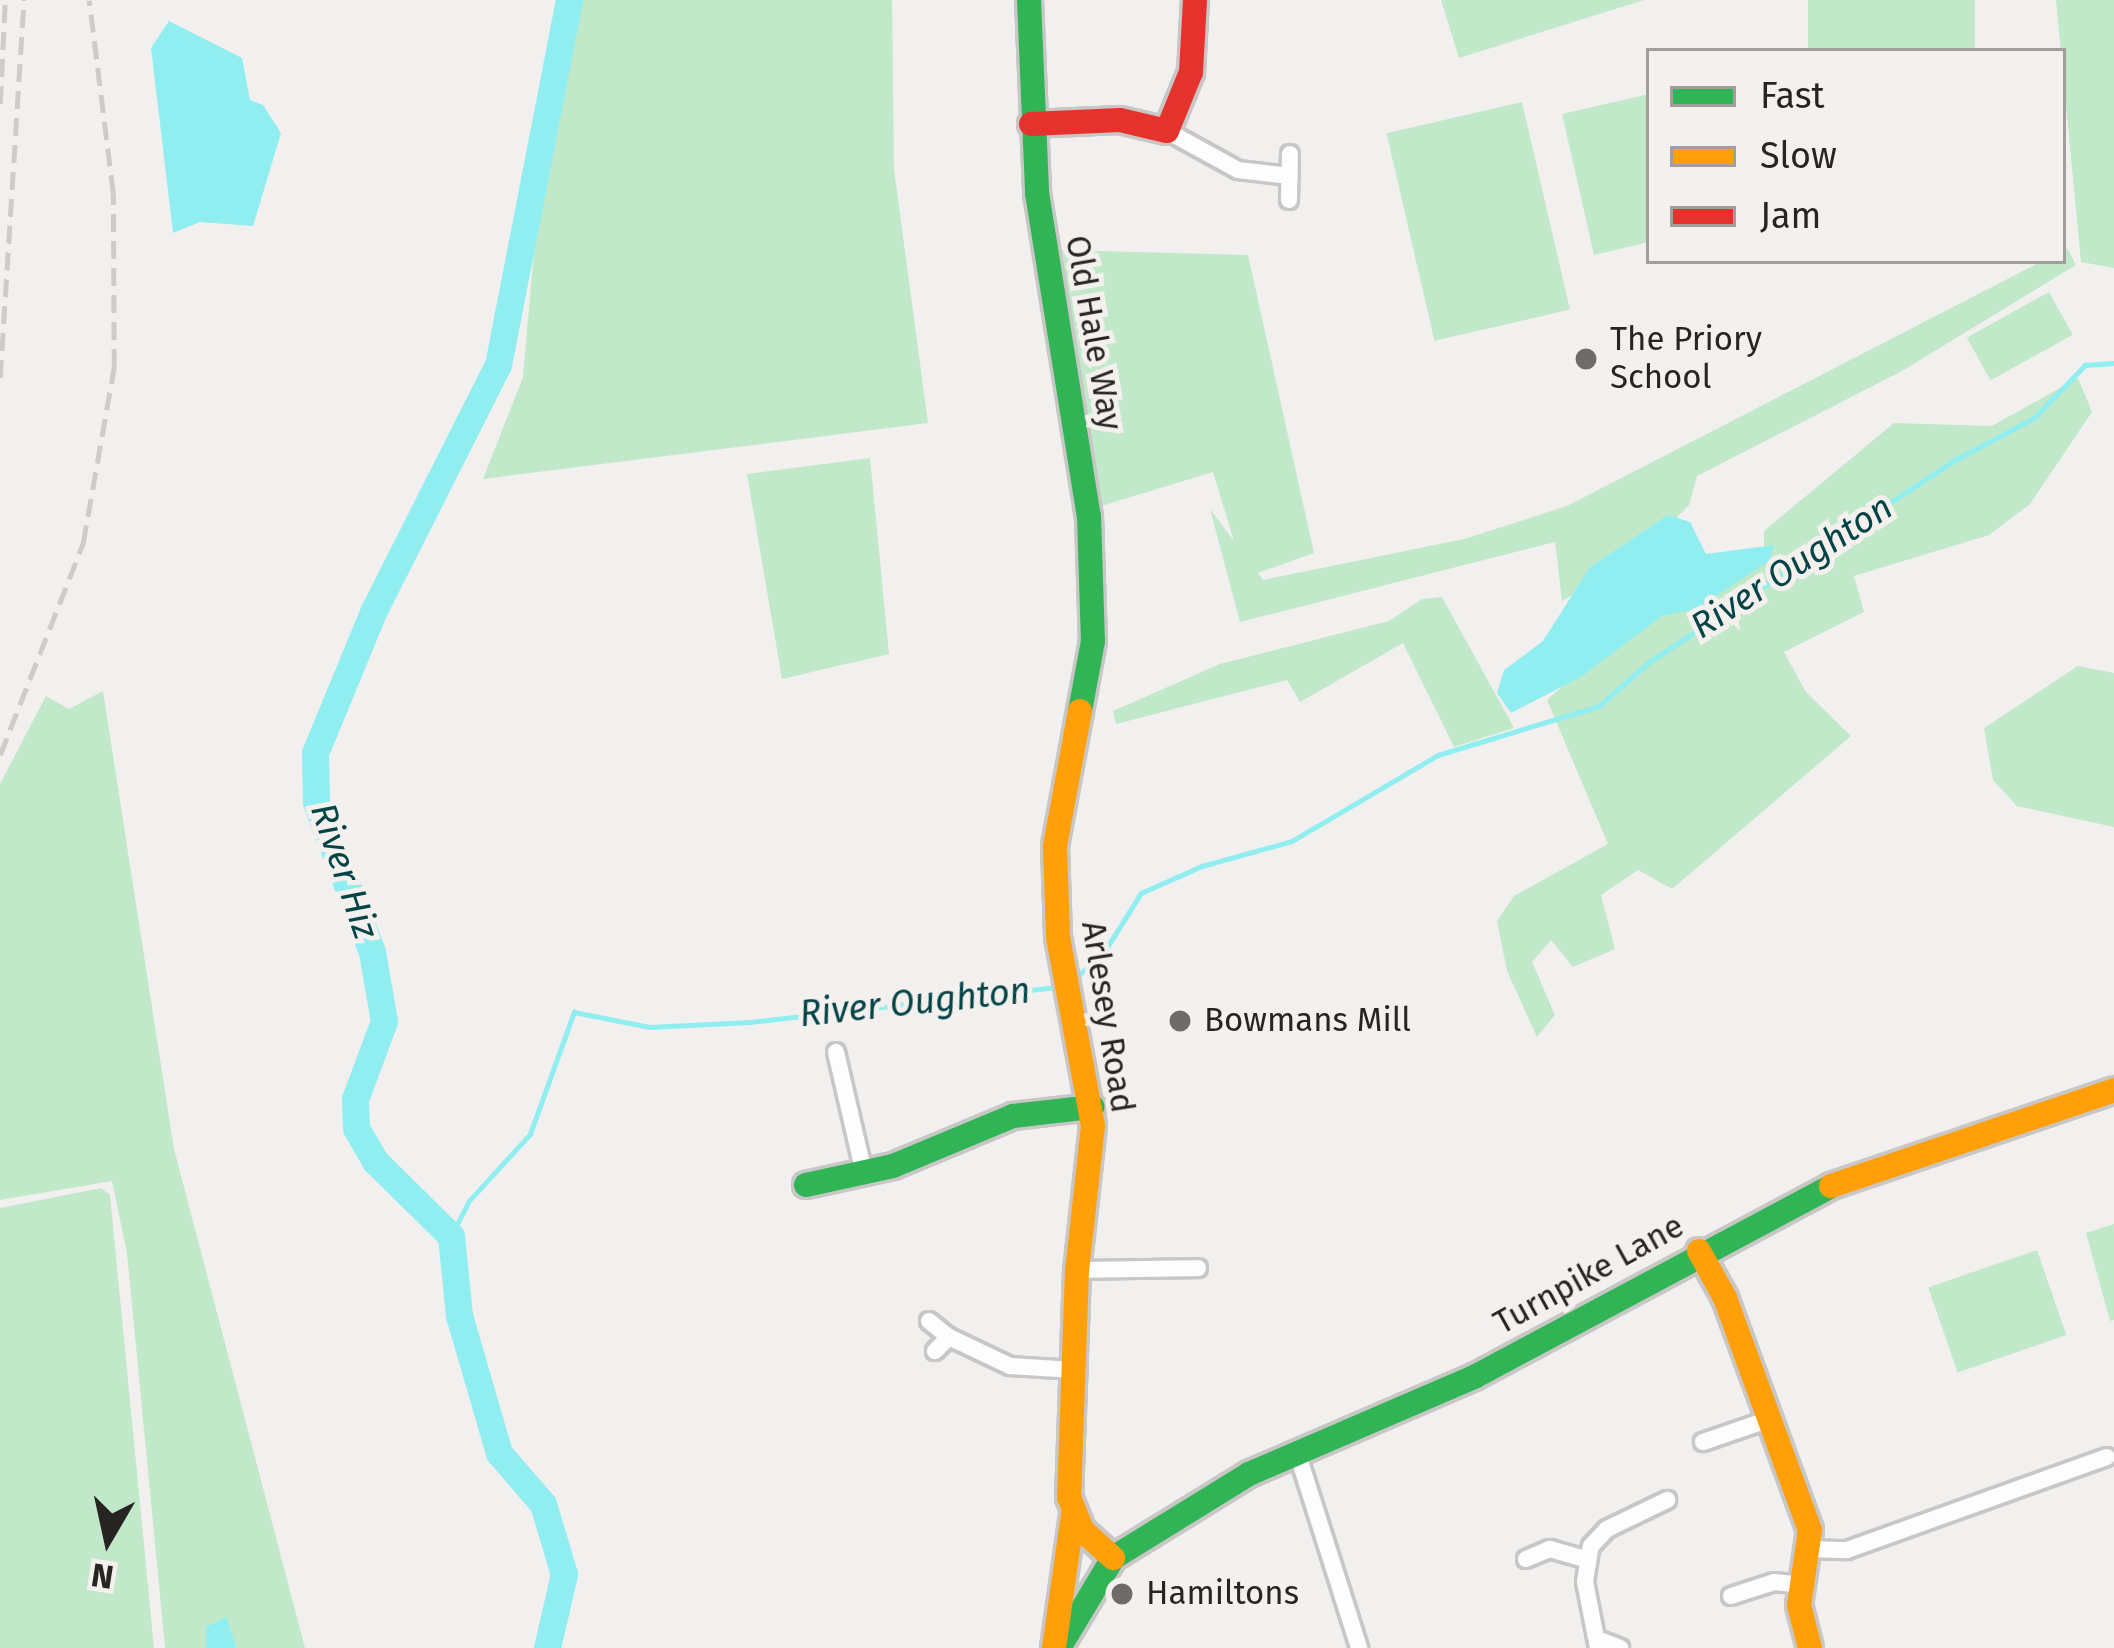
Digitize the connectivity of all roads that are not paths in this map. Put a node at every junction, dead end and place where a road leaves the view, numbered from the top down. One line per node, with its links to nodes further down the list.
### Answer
1 (1029, 0): 3 (street, Old Hale Way)
2 (1195, 0): 4 (street)
3 (1030, 124): 4 (street); 8 (street, Old Hale Way)
4 (1167, 131): 6 (street)
5 (1290, 154): 6 (street)
6 (1289, 176): 7 (street)
7 (1289, 200)
8 (1090, 677): 11 (street, Arlesey Road)
9 (836, 1052): 12 (street)
10 (2114, 1090): 14 (street, Turnpike Lane)
11 (1092, 1107): 12 (street); 16 (street, Arlesey Road)
12 (865, 1173): 13 (street)
13 (806, 1185)
14 (1700, 1251): 21 (street); 23 (street, Turnpike Lane)
15 (1198, 1268): 16 (street)
16 (1076, 1270): 20 (street, Arlesey Road)
17 (929, 1321): 18 (street)
18 (949, 1336): 19 (street); 20 (street)
19 (935, 1351)
20 (1073, 1370): 26 (street, Arlesey Road)
21 (1769, 1419): 22 (street); 27 (street)
22 (1703, 1442)
23 (1297, 1452): 28 (street, Turnpike Lane); 36 (street)
24 (2107, 1456): 27 (street)
25 (1666, 1500): 30 (street)
26 (1073, 1514): 28 (street); 35 (street, Arlesey Road)
27 (1810, 1549): 31 (street)
28 (1113, 1558): 35 (street, Arlesey Road)
29 (1526, 1559): 30 (street)
30 (1586, 1559): 33 (street)
31 (1801, 1585): 32 (street); 34 (street)
32 (1731, 1595)
33 (1597, 1643): 37 (street)
34 (1804, 1646)
35 (1056, 1648)
36 (1359, 1648)
37 (1620, 1648)

